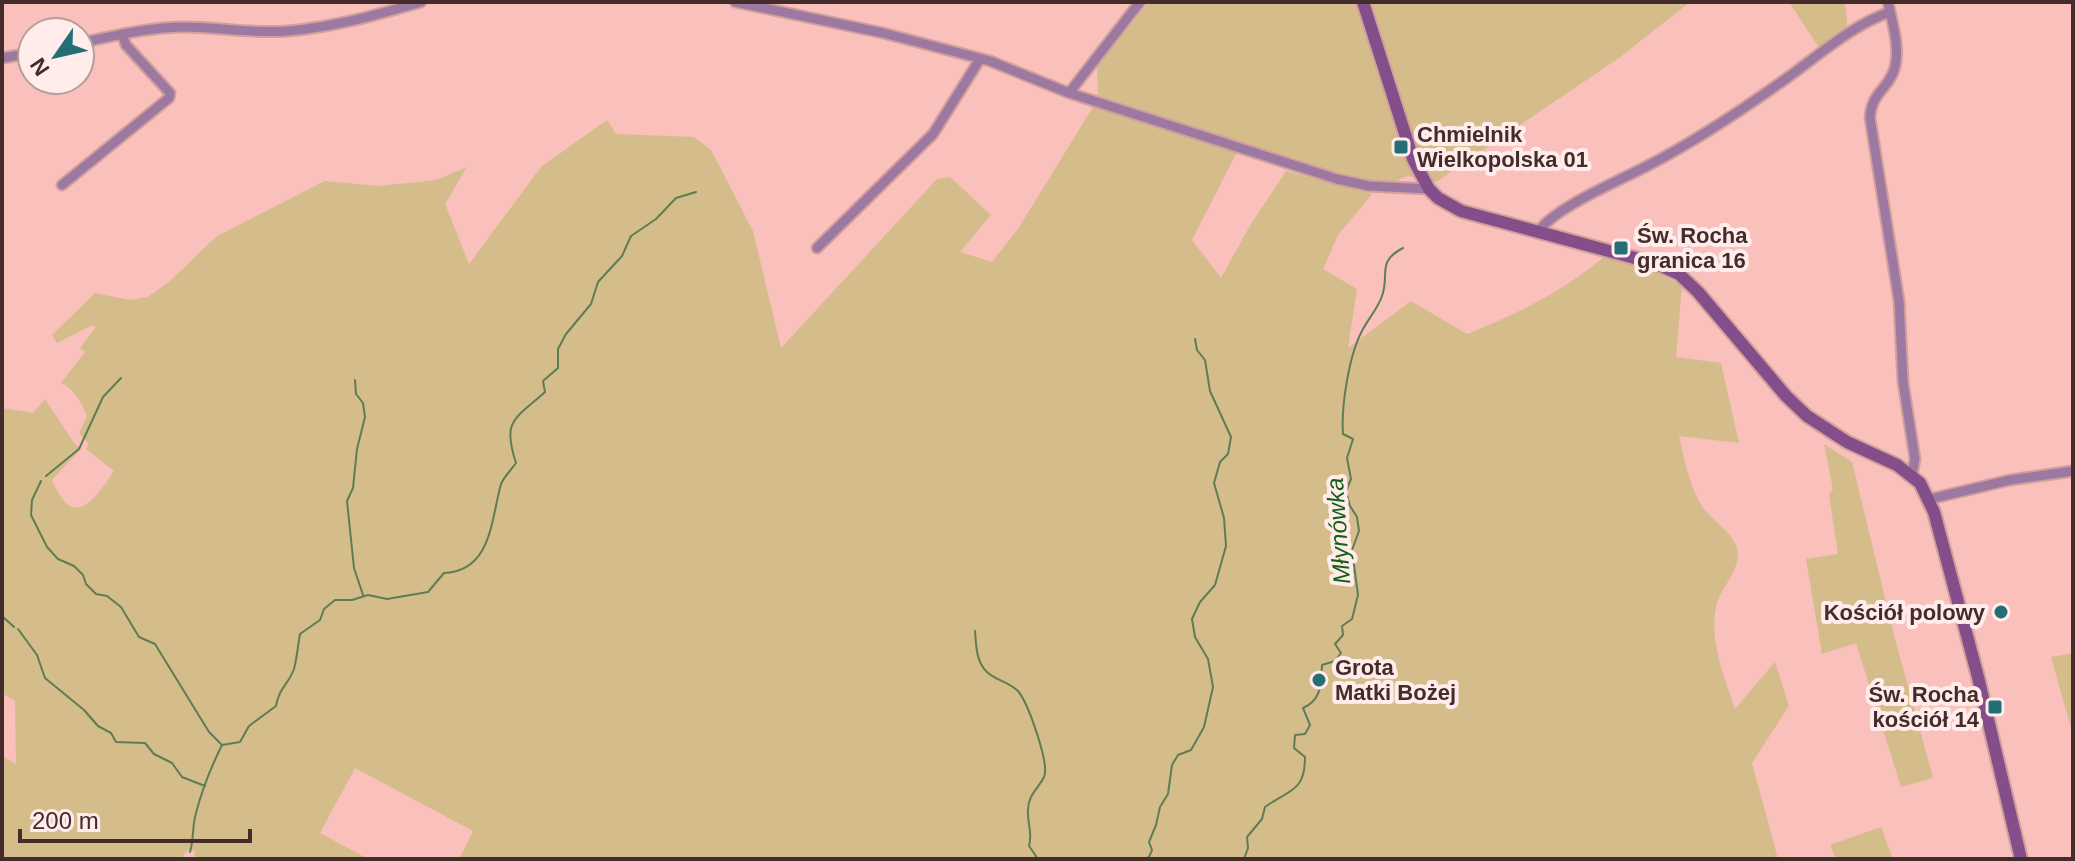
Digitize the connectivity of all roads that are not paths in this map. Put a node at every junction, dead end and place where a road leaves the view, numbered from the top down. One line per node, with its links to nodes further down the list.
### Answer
1 (421, 2): 7 (street)
2 (735, 2): 5 (street)
3 (1140, 2): 10 (street)
4 (1363, 2): 12 (street)
5 (780, 7): 9 (street)
6 (1889, 7): 13 (street); 16 (street)
7 (122, 34): 8 (street); 11 (street)
8 (96, 40)
9 (980, 59): 10 (street); 14 (street)
10 (1069, 93): 12 (street)
11 (62, 185)
12 (1429, 189): 13 (street)
13 (1538, 232): 16 (street)
14 (817, 248)
15 (2073, 471): 17 (street)
16 (1912, 475): 17 (street)
17 (1930, 499): 18 (street)
18 (2021, 859)

